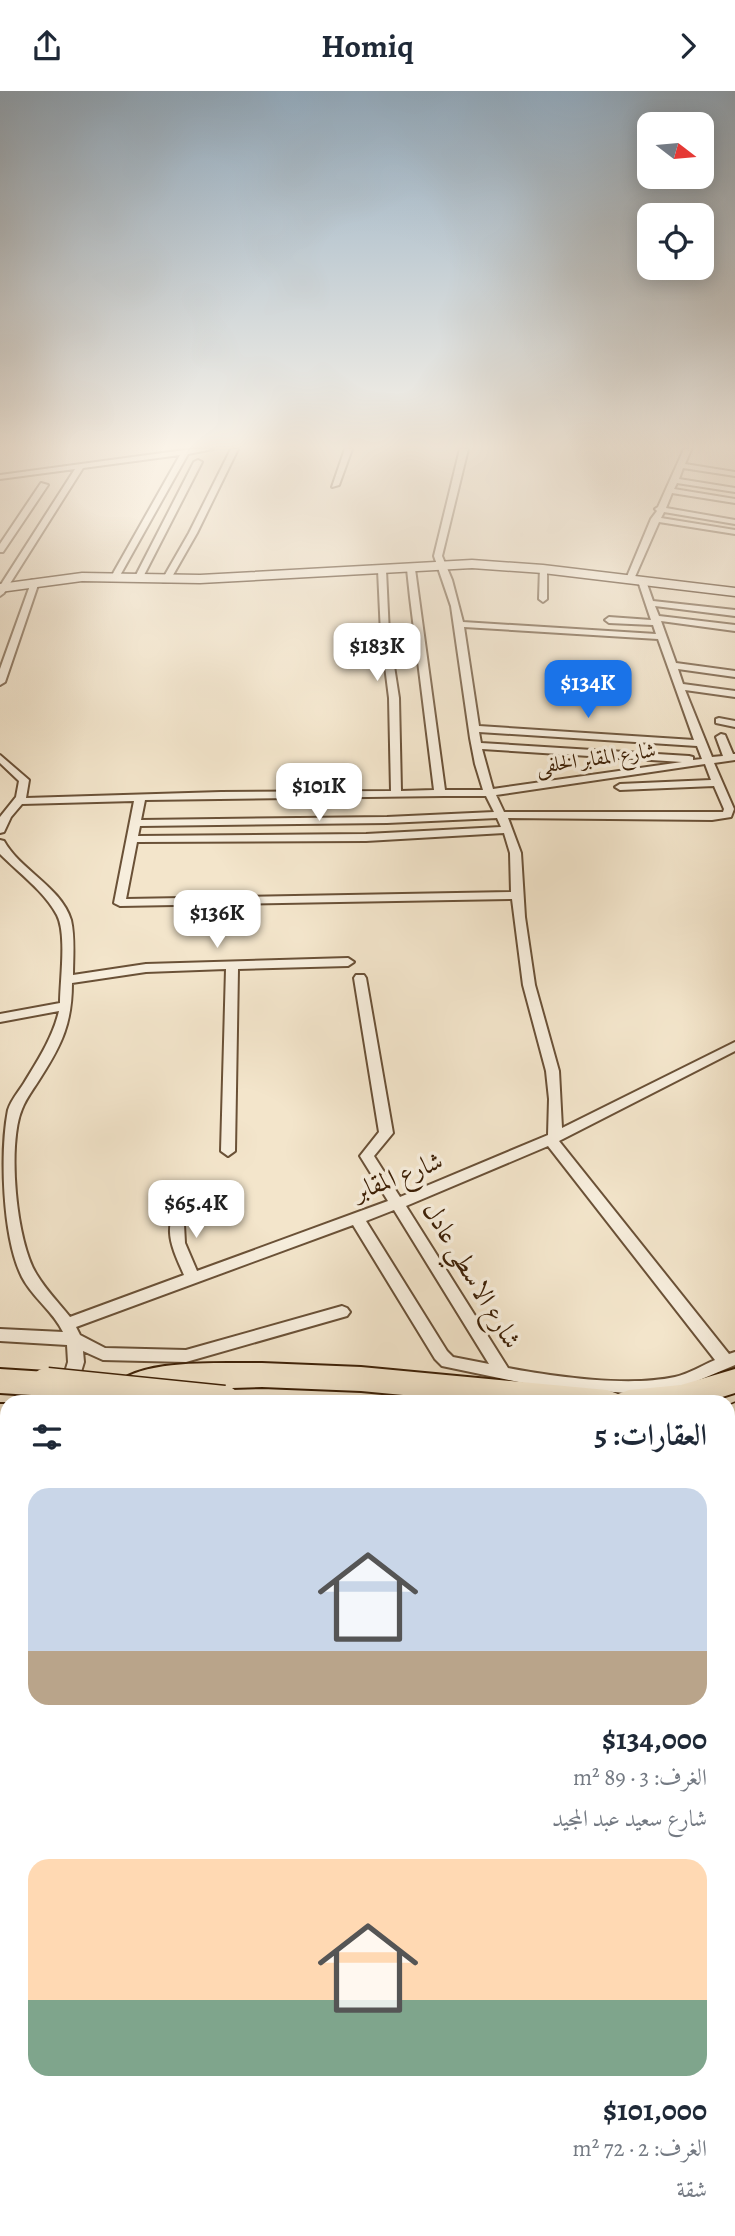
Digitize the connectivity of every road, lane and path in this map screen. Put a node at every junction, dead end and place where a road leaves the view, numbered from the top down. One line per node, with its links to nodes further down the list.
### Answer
1 (27, 549): 16 (street)
2 (131, 549): 11 (street)
3 (153, 549): 12 (street)
4 (184, 549): 13 (street)
5 (438, 549): 7 (street)
6 (646, 549): 14 (street)
7 (444, 566): 8 (main road); 9 (main road); 25 (street)
8 (411, 569): 10 (main road); 47 (street)
9 (543, 569): 14 (main road); 19 (street)
10 (382, 570): 13 (main road); 46 (street)
11 (115, 577): 12 (main road); 15 (main road)
12 (138, 579): 13 (main road)
13 (166, 580)
14 (636, 580): 17 (main road); 20 (street)
15 (35, 582): 16 (main road); 31 (street)
16 (1, 590)
17 (716, 590): 18 (main road); 21 (street)
18 (735, 592)
19 (543, 599)
20 (648, 603): 21 (street); 24 (street)
21 (710, 610): 22 (street)
22 (735, 612)
23 (609, 620): 24 (street)
24 (657, 620): 26 (street); 27 (street)
25 (460, 624): 27 (street); 36 (street)
26 (735, 628)
27 (663, 637): 28 (street)
28 (675, 670): 29 (street); 30 (street); 32 (street)
29 (735, 674)
30 (735, 681)
31 (0, 682)
32 (681, 687): 33 (street); 38 (street)
33 (735, 694)
34 (719, 722): 35 (street)
35 (735, 724)
36 (474, 729): 38 (street); 39 (street)
37 (721, 737): 40 (street)
38 (701, 743): 42 (street)
39 (477, 746): 42 (street); 45 (street)
40 (732, 757): 42 (street)
41 (0, 758): 49 (street)
42 (704, 761): 43 (street); 45 (street, شارع المقابر الخلفى)
43 (719, 783): 44 (street); 50 (street)
44 (620, 787)
45 (488, 793): 47 (street, شارع المقابر الخلفى); 50 (street)
46 (396, 795): 47 (street, شارع المقابر الخلفى); 48 (street, شارع المقابر الخلفى)
47 (440, 795)
48 (140, 797): 49 (street, شارع المقابر الخلفى); 51 (street)
49 (22, 801): 52 (street)
50 (499, 815): 51 (street); 53 (street)
51 (135, 823): 54 (street)
52 (0, 826)
53 (507, 829): 54 (street); 56 (street)
54 (131, 839): 56 (street)
55 (0, 843): 60 (street)
56 (517, 895): 64 (street)
57 (348, 962): 58 (street)
58 (232, 966): 60 (street); 65 (street)
59 (360, 978): 67 (street, شارع الاسطي عادل)
60 (67, 980): 61 (street)
61 (66, 1006): 62 (street); 71 (street)
62 (0, 1018)
63 (735, 1046): 64 (street, شارع المقابر)
64 (553, 1138): 67 (street, شارع المقابر); 73 (street)
65 (228, 1151)
66 (204, 1200): 69 (street)
67 (399, 1203): 68 (street, شارع المقابر); 74 (street, شارع الاسطي عادل)
68 (357, 1219): 69 (street, شارع المقابر); 74 (street)
69 (192, 1278): 71 (street, شارع المقابر)
70 (342, 1312): 71 (street)
71 (71, 1331): 72 (street); 77 (street)
72 (0, 1335)
73 (732, 1367): 74 (street); 80 (highway)
74 (503, 1373)
75 (0, 1381): 77 (highway)
76 (125, 1392): 77 (highway, bridge); 78 (highway, bridge); 79 (highway)
77 (55, 1393)
78 (155, 1395)
79 (537, 1395)
80 (684, 1395)

